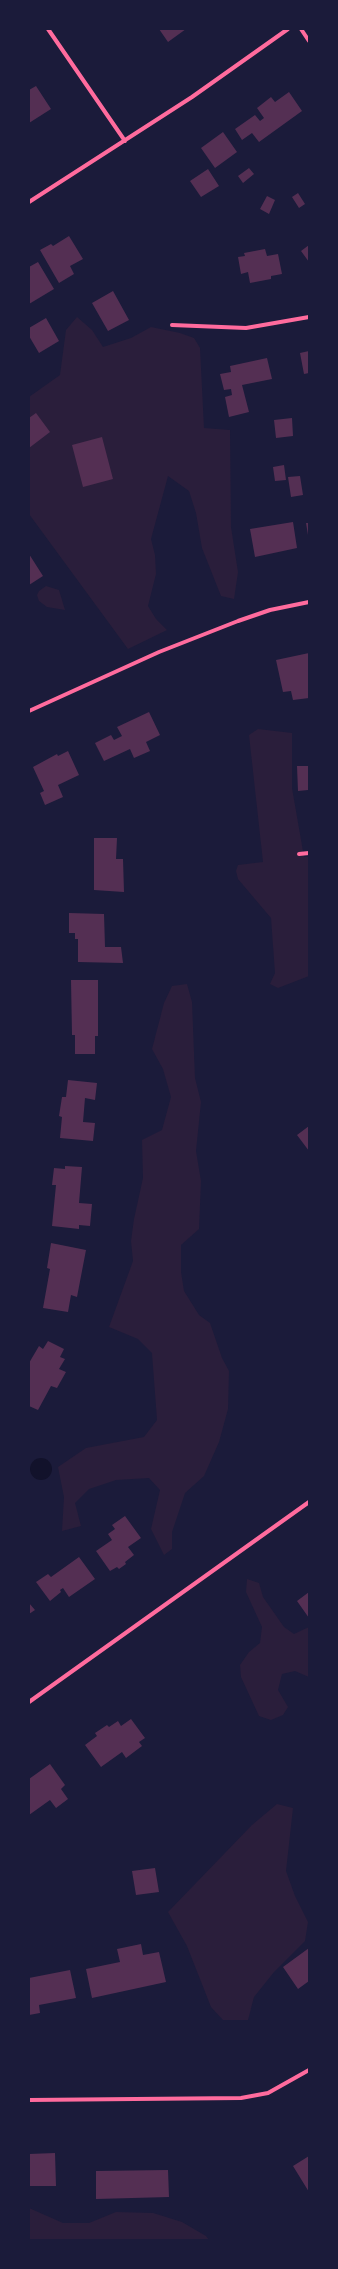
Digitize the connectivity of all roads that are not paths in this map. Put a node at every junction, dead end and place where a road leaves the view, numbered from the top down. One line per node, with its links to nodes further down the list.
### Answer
1 (48, 29): 5 (street)
2 (288, 29): 5 (street)
3 (301, 29): 4 (street)
4 (309, 41)
5 (125, 140): 6 (street)
6 (29, 202)
7 (309, 317): 8 (street)
8 (172, 325)
9 (309, 602): 10 (street)
10 (29, 711)
11 (309, 853): 12 (street)
12 (299, 854)
13 (309, 1502): 14 (street)
14 (29, 1702)
15 (309, 2070): 16 (street)
16 (29, 2100)

